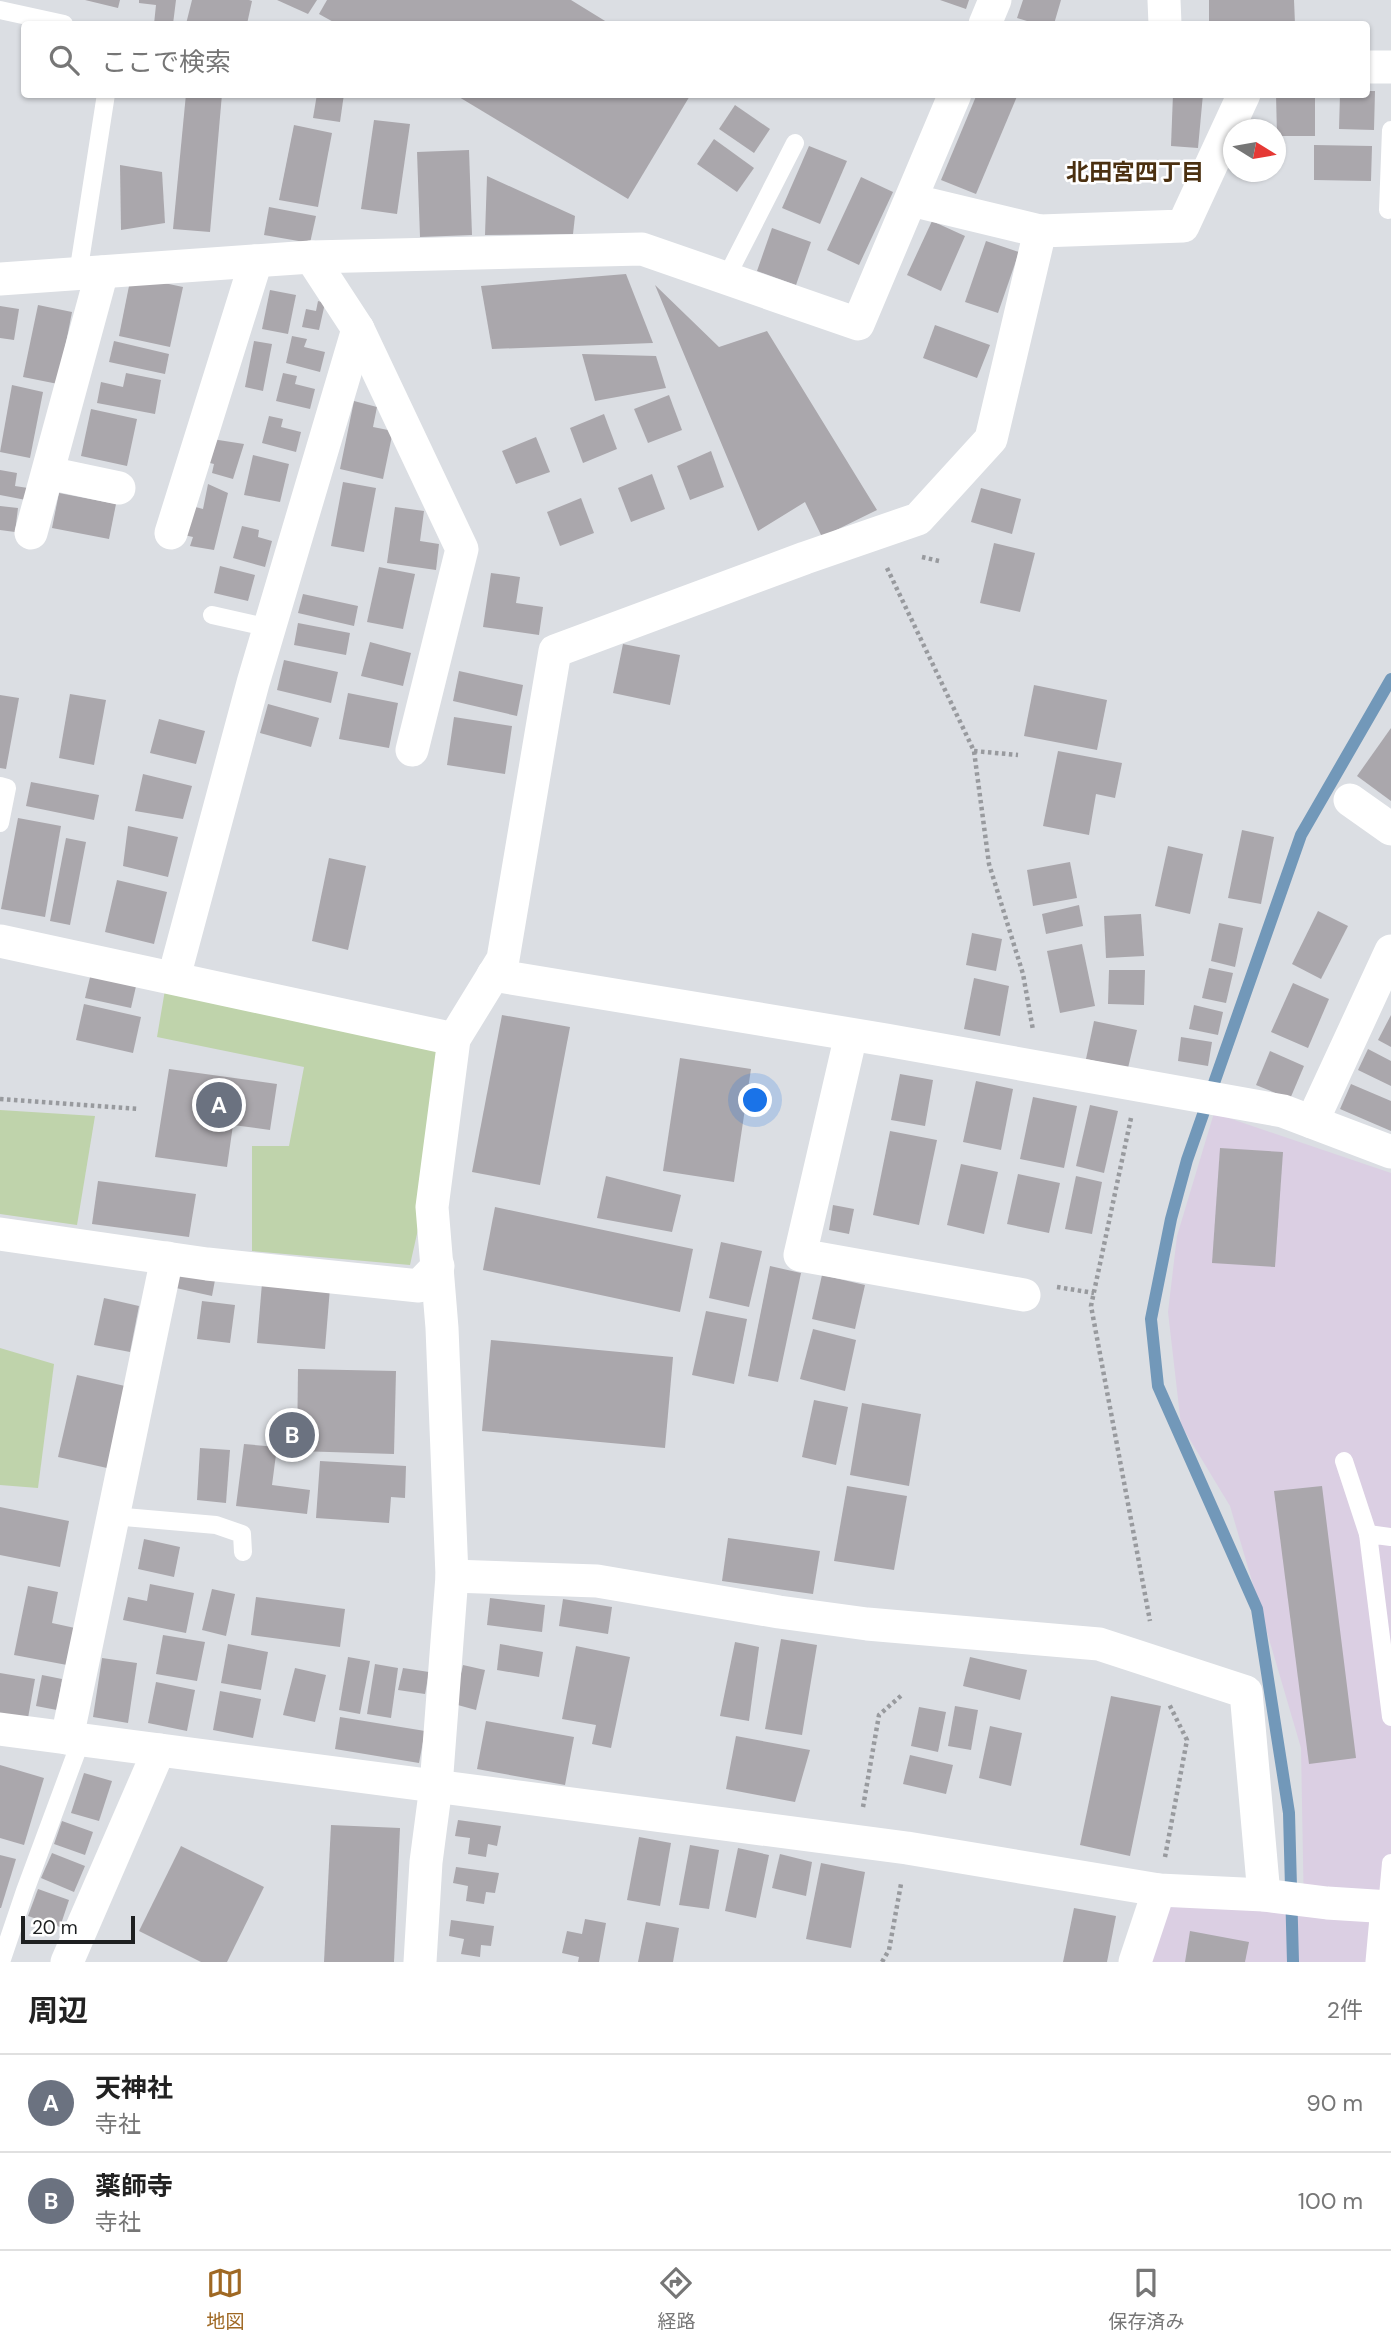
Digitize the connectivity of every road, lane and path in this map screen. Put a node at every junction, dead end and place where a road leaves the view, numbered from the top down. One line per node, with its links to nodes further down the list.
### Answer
1 (995, 0): 5 (street)
2 (1164, 0): 6 (street)
3 (1, 10): 4 (lane)
4 (50, 21)
5 (986, 21)
6 (1165, 21)
7 (1370, 67): 8 (street)
8 (1391, 67)
9 (106, 98): 19 (lane)
10 (953, 98): 14 (street)
11 (1242, 98): 16 (street)
12 (1391, 130): 15 (lane)
13 (795, 143): 20 (lane)
14 (911, 200): 16 (street); 20 (street)
15 (1388, 209)
16 (1040, 231): 27 (street)
17 (312, 257): 18 (street); 20 (street); 22 (street)
18 (256, 261): 19 (street); 26 (street)
19 (90, 273): 21 (street); 23 (street)
20 (726, 278)
21 (0, 279)
22 (358, 329): 29 (street); 30 (street)
23 (48, 473): 24 (street); 25 (street)
24 (119, 488)
25 (32, 533)
26 (171, 533)
27 (872, 536): 31 (path); 39 (street)
28 (212, 615): 29 (lane)
29 (270, 628): 40 (street)
30 (412, 750)
31 (974, 751): 32 (path); 43 (path)
32 (1018, 755)
33 (0, 786): 35 (lane)
34 (1350, 800): 36 (street)
35 (0, 823)
36 (1391, 829)
37 (0, 941): 40 (street)
38 (1391, 951): 47 (street)
39 (493, 975): 41 (street); 42 (street)
40 (174, 977): 42 (street)
41 (851, 1034): 44 (street); 52 (street)
42 (454, 1039): 51 (street)
43 (1035, 1039)
44 (1137, 1086): 47 (street); 59 (path)
45 (0, 1099): 46 (path)
46 (139, 1109)
47 (1312, 1122): 48 (street)
48 (1391, 1152)
49 (0, 1234): 50 (street)
50 (167, 1258): 51 (street); 54 (street)
51 (438, 1266): 58 (street)
52 (1024, 1295)
53 (1344, 1461): 55 (lane)
54 (113, 1516): 57 (lane); 63 (street)
55 (1368, 1534): 56 (lane); 61 (lane)
56 (1391, 1537)
57 (243, 1552)
58 (452, 1576): 59 (street); 65 (street)
59 (1157, 1662): 69 (path); 70 (street)
60 (903, 1694): 66 (path)
61 (1391, 1717)
62 (0, 1729): 63 (street)
63 (74, 1739): 64 (street); 72 (lane)
64 (159, 1750): 65 (street); 73 (street)
65 (436, 1786): 66 (street); 74 (street)
66 (856, 1842): 67 (street)
67 (907, 1848): 69 (street); 75 (path)
68 (1391, 1863): 71 (lane)
69 (1159, 1890): 70 (street); 76 (street)
70 (1264, 1895): 71 (street)
71 (1389, 1907): 77 (street)
72 (1, 1962)
73 (67, 1962)
74 (420, 1962)
75 (882, 1962)
76 (1135, 1962)
77 (1382, 1962)

